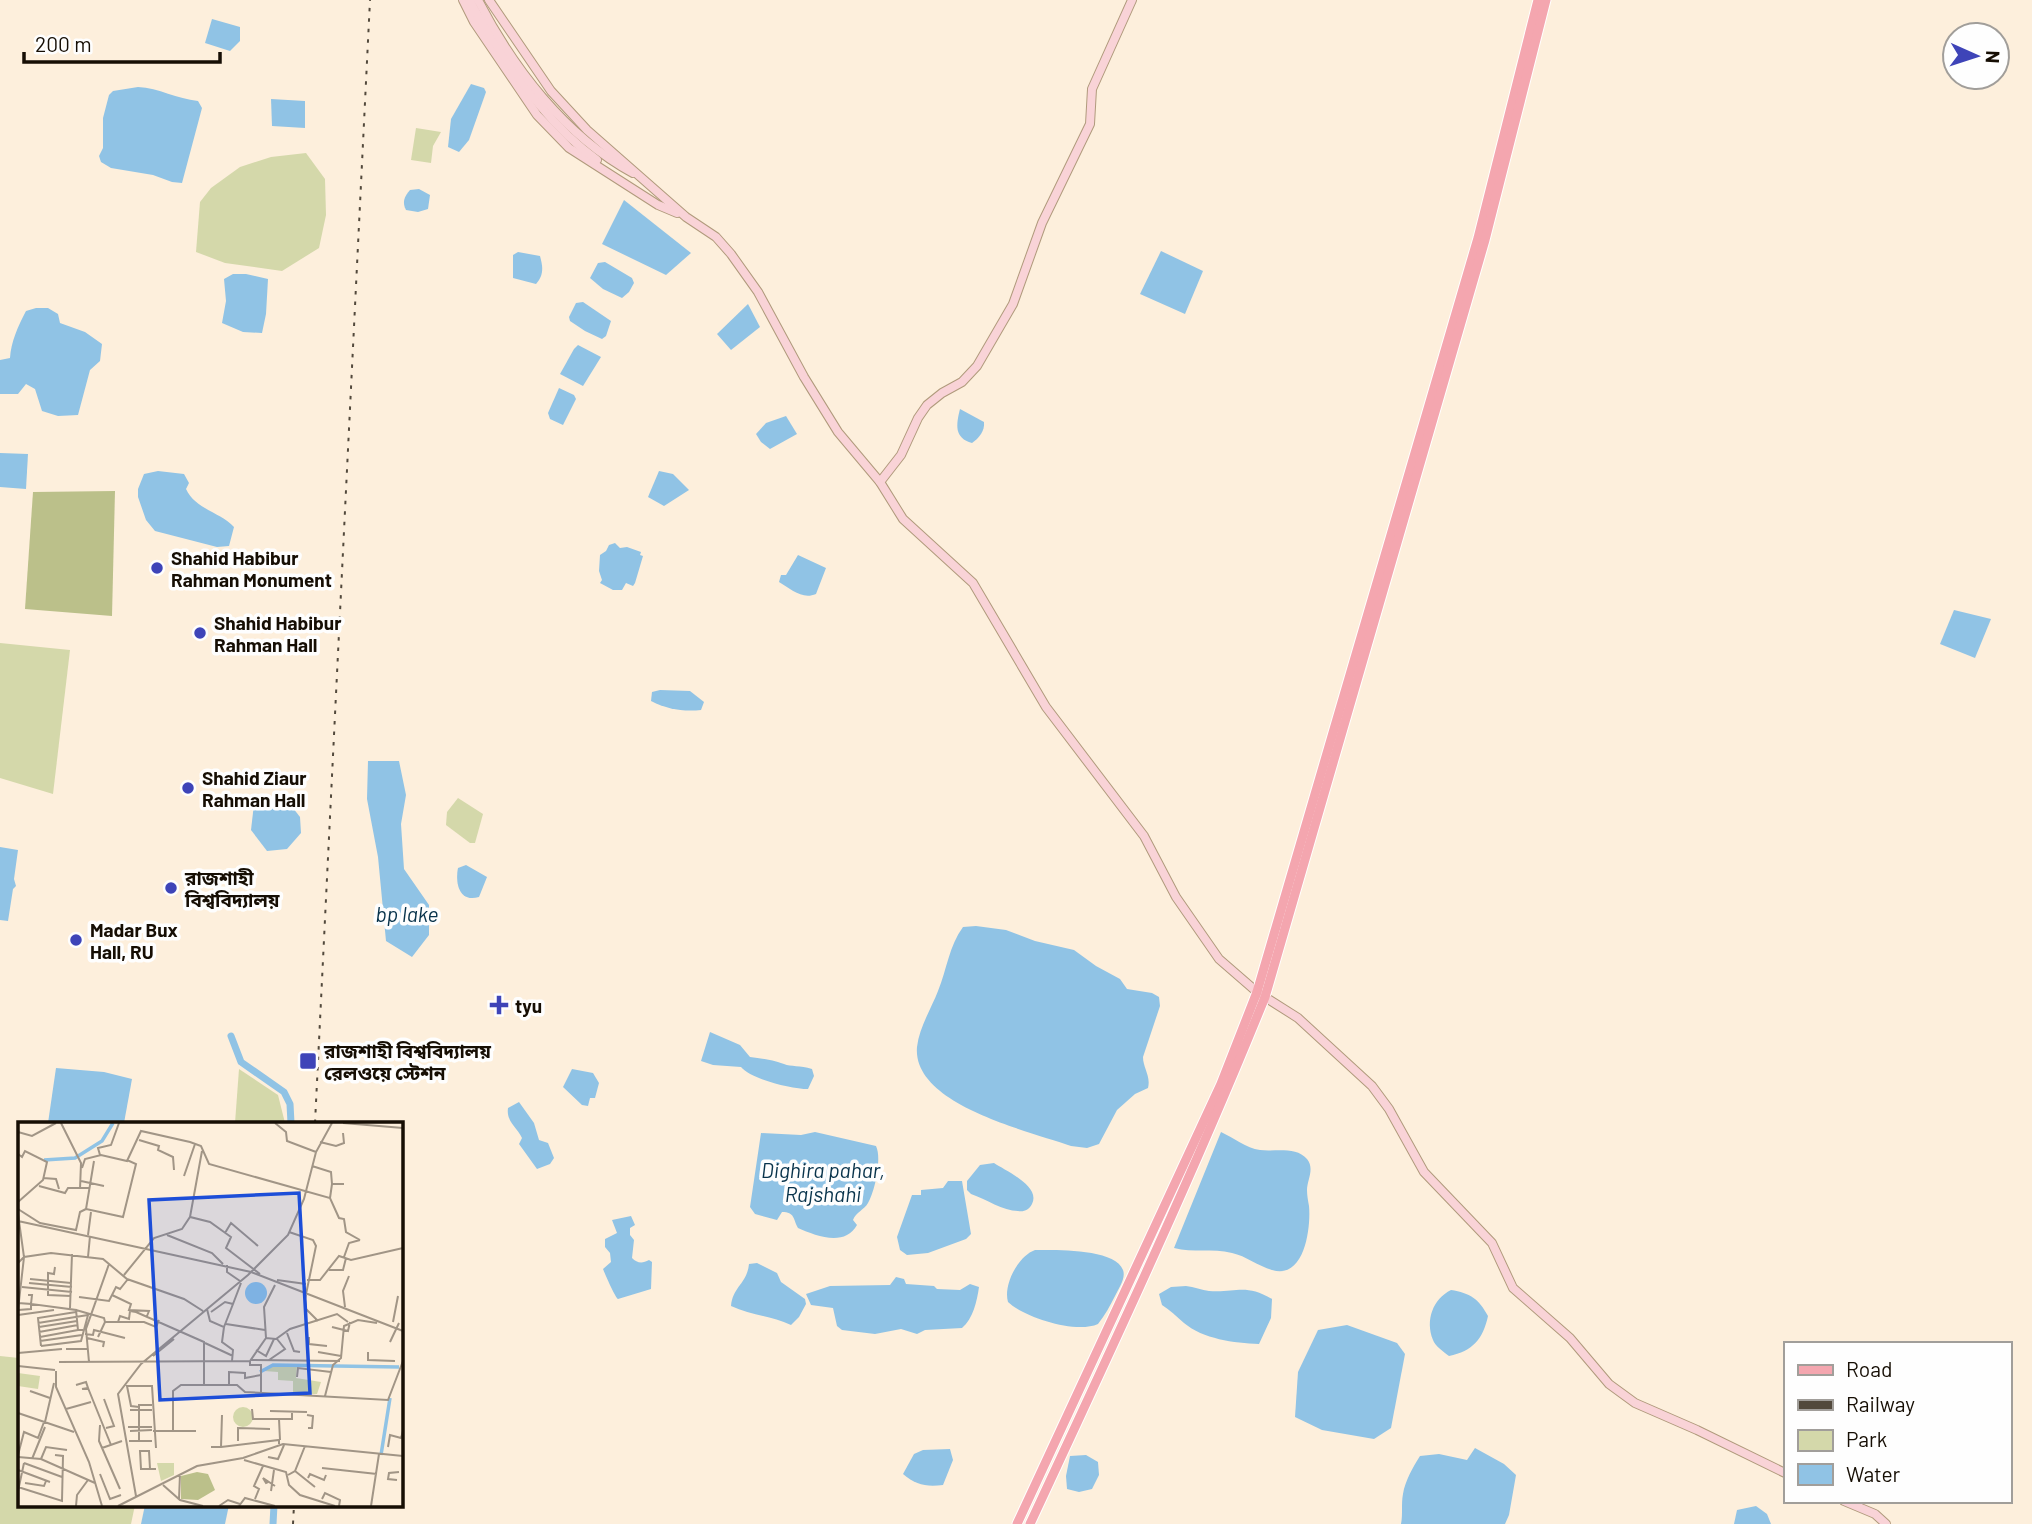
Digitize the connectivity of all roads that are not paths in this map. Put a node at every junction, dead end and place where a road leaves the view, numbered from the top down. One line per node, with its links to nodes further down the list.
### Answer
1 (463, 0): 10 (main road)
2 (470, 0): 8 (main road)
3 (478, 0): 8 (main road)
4 (489, 0): 9 (main road)
5 (1132, 0): 12 (main road)
6 (1538, 0): 13 (main road)
7 (1546, 0): 13 (main road)
8 (616, 168): 9 (main road); 10 (main road)
9 (641, 178): 11 (main road)
10 (632, 188): 11 (main road)
11 (686, 217): 12 (main road)
12 (880, 482): 13 (main road)
13 (1261, 995): 14 (main road); 16 (main road); 17 (main road)
14 (1784, 1473)
15 (1849, 1503): 18 (main road)
16 (1017, 1524)
17 (1030, 1524)
18 (1886, 1524)

